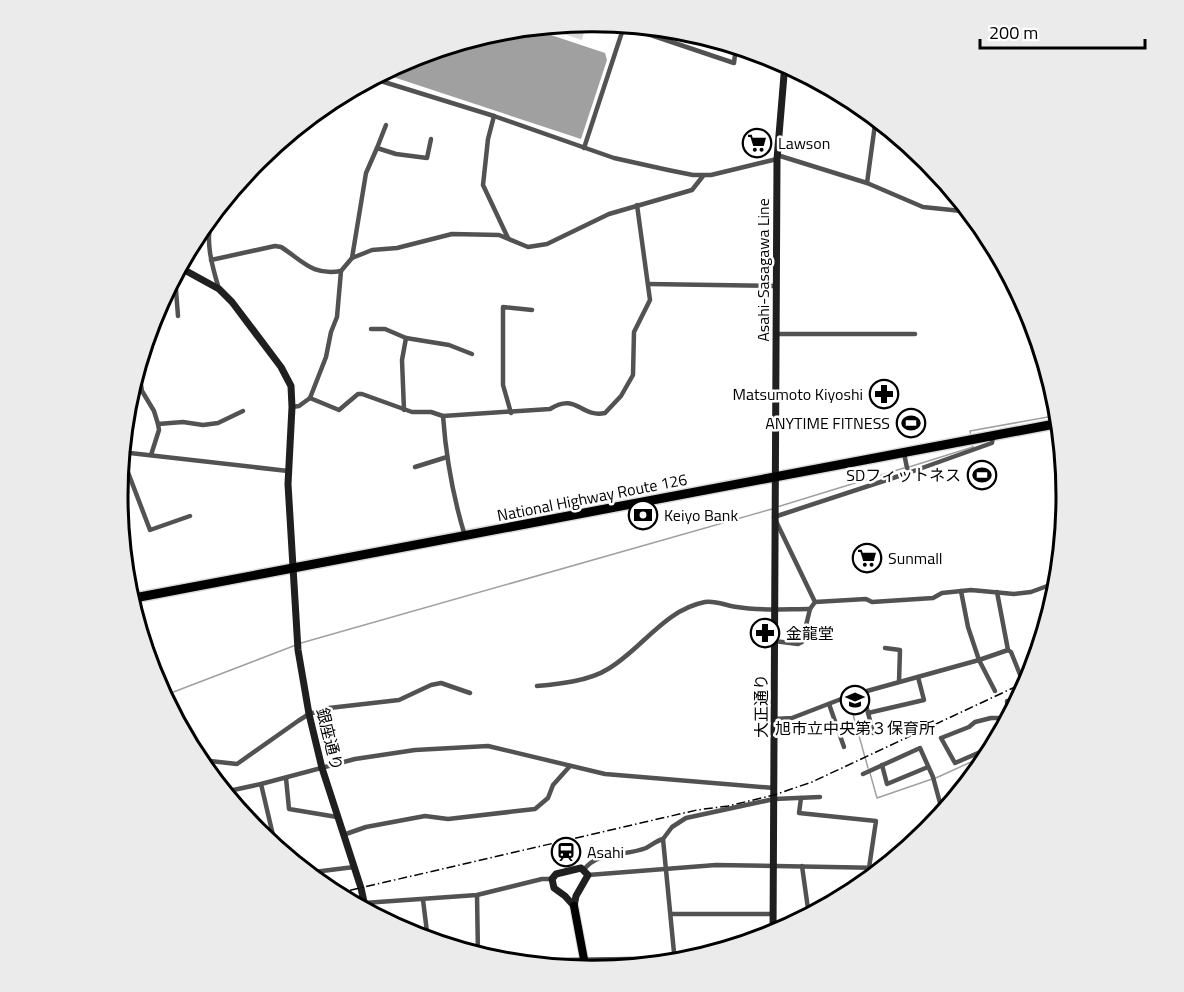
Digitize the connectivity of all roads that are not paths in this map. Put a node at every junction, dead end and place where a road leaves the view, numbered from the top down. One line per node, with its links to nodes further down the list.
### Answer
1 (622, 32): 11 (street)
2 (650, 35): 3 (street)
3 (735, 54)
4 (784, 73): 12 (street, Asahi-Sasagawa Line)
5 (382, 82): 6 (street)
6 (494, 116): 11 (street); 18 (street)
7 (386, 125): 10 (street)
8 (875, 127): 14 (street)
9 (431, 139): 10 (street)
10 (377, 148): 19 (street)
11 (584, 148): 13 (street)
12 (777, 157): 13 (street); 14 (street); 24 (street, Asahi-Sasagawa Line)
13 (703, 176): 15 (street)
14 (867, 183): 16 (street)
15 (637, 206): 18 (street); 23 (street)
16 (959, 211)
17 (208, 235): 20 (street)
18 (508, 239): 19 (street)
19 (352, 258): 22 (street)
20 (211, 260): 22 (street); 25 (street)
21 (186, 271): 25 (street, 銀座通り)
22 (341, 271): 35 (street)
23 (648, 284): 24 (street); 39 (street)
24 (776, 286): 30 (street, Asahi-Sasagawa Line)
25 (219, 289): 36 (street, 銀座通り)
26 (175, 290): 28 (street)
27 (532, 310): 39 (street)
28 (178, 316)
29 (371, 329): 32 (street)
30 (776, 334): 31 (street); 52 (street, Asahi-Sasagawa Line)
31 (915, 334)
32 (406, 338): 33 (street); 37 (street)
33 (472, 354)
34 (141, 384): 41 (street)
35 (310, 398): 36 (street); 37 (street)
36 (292, 407): 49 (street, 銀座通り)
37 (404, 410): 40 (street)
38 (243, 411): 41 (street)
39 (511, 413): 40 (street)
40 (442, 416): 47 (street)
41 (158, 424): 46 (street)
42 (1051, 425): 43 (highway, National Highway Route 126)
43 (993, 436): 44 (highway, National Highway Route 126); 51 (street)
44 (904, 453): 51 (street); 52 (highway, National Highway Route 126)
45 (129, 454): 46 (street)
46 (151, 455): 49 (street)
47 (447, 457): 48 (street); 55 (street)
48 (415, 467)
49 (288, 471): 56 (street, 銀座通り)
50 (128, 472): 53 (street)
51 (908, 472): 54 (street)
52 (775, 477): 54 (street, 大正通り); 55 (highway, National Highway Route 126)
53 (189, 516)
54 (774, 517): 61 (street); 62 (street, 大正通り)
55 (465, 536): 56 (highway, National Highway Route 126)
56 (292, 568): 60 (highway, National Highway Route 126); 77 (street, 銀座通り)
57 (1048, 586): 59 (street)
58 (961, 591): 59 (street); 61 (street); 67 (street)
59 (997, 592): 66 (street)
60 (138, 597)
61 (815, 602): 63 (street)
62 (775, 609): 63 (street); 64 (street, 大正通り); 71 (street)
63 (810, 609): 64 (street)
64 (774, 640): 79 (street, 大正通り)
65 (885, 648): 70 (street)
66 (1008, 650): 67 (street); 68 (street)
67 (979, 660): 69 (street); 72 (street)
68 (1021, 675)
69 (918, 677): 70 (street); 76 (street)
70 (899, 682): 73 (street)
71 (537, 686)
72 (995, 691)
73 (863, 692): 75 (street); 76 (street)
74 (470, 693): 77 (street)
75 (829, 704): 79 (street); 81 (street)
76 (868, 712): 80 (street)
77 (309, 714): 83 (street); 87 (street, 銀座通り)
78 (1000, 718): 82 (street)
79 (774, 719): 91 (street, 大正通り)
80 (873, 733)
81 (844, 747)
82 (979, 753)
83 (211, 761)
84 (882, 765): 86 (street); 86 (street); 88 (street)
85 (570, 766): 87 (street); 91 (street); 99 (street)
86 (928, 767): 96 (street)
87 (322, 768): 89 (street); 97 (street, 銀座通り)
88 (862, 774)
89 (286, 778): 90 (street); 97 (street)
90 (261, 784): 92 (street); 98 (street)
91 (774, 788): 95 (street, 大正通り)
92 (233, 790)
93 (820, 797): 94 (street)
94 (801, 798): 95 (street); 105 (street)
95 (774, 799): 100 (street); 101 (street, 大正通り)
96 (940, 803)
97 (337, 817): 99 (street, 銀座通り)
98 (272, 832)
99 (343, 835): 103 (street, 銀座通り)
100 (663, 839): 104 (street); 107 (street)
101 (773, 866): 102 (street); 104 (street); 116 (street, 大正通り)
102 (802, 866): 105 (street); 114 (street)
103 (354, 867): 106 (street); 110 (street, 銀座通り)
104 (665, 868): 107 (street); 115 (street)
105 (869, 868)
106 (318, 871)
107 (586, 872): 108 (street); 113 (street)
108 (552, 879): 109 (street); 113 (street)
109 (477, 895): 111 (street); 119 (street)
110 (363, 900)
111 (423, 900): 112 (street); 118 (street)
112 (369, 903)
113 (574, 906): 121 (main road)
114 (808, 907)
115 (671, 914): 116 (street); 120 (street)
116 (774, 914): 117 (street, 大正通り)
117 (774, 923)
118 (427, 930)
119 (478, 946)
120 (674, 953)
121 (584, 960)

